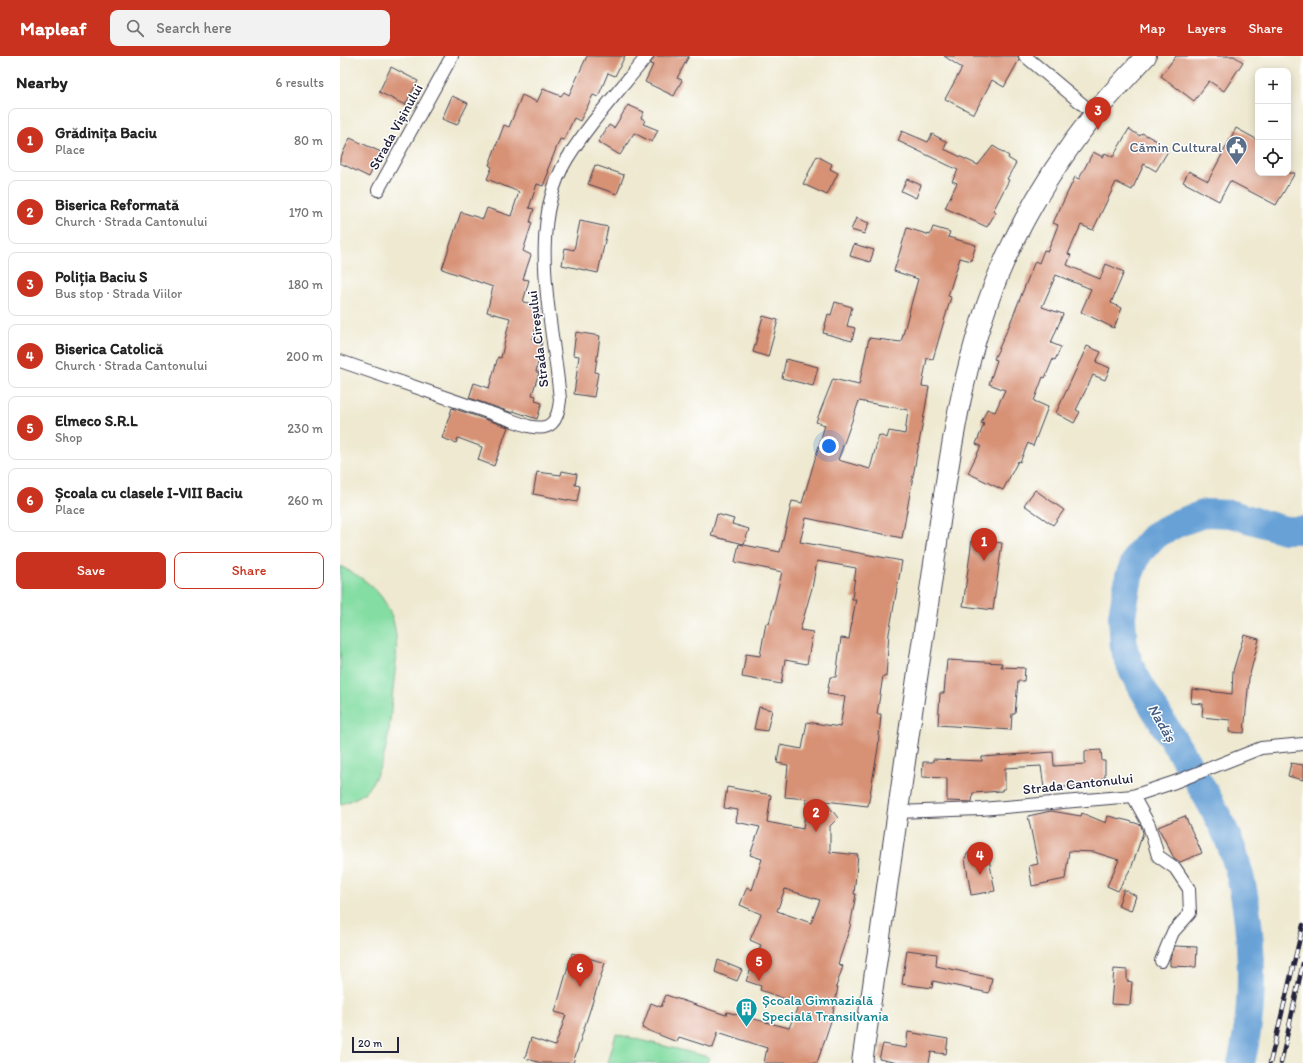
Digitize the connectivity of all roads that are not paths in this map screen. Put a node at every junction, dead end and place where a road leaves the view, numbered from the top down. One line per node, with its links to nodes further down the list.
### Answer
1 (452, 56): 6 (street, Strada Vișinului)
2 (647, 56): 7 (street, Strada Cireșului)
3 (1025, 56): 5 (street)
4 (1146, 56): 5 (main road)
5 (1094, 114): 10 (main road)
6 (378, 190)
7 (340, 361)
8 (1303, 744): 9 (street, Strada Cantonului)
9 (1132, 796): 10 (street, Strada Cantonului); 11 (street)
10 (896, 812): 12 (main road)
11 (1161, 961)
12 (862, 1063)

